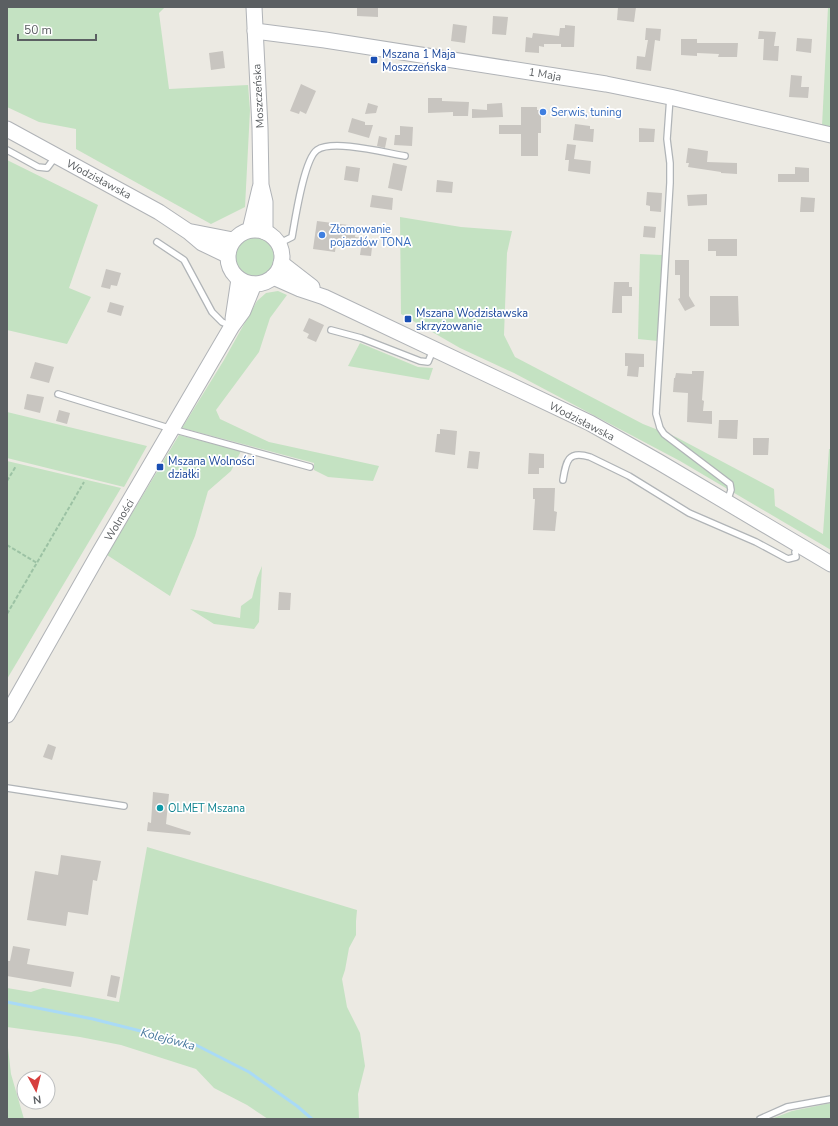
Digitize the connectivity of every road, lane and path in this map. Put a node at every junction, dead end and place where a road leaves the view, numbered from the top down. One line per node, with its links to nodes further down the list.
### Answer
1 (254, 7): 2 (main road, Moszczeńska)
2 (255, 31): 3 (main road, 1 Maja); 9 (main road, Moszczeńska)
3 (670, 97): 5 (main road, 1 Maja); 30 (lane)
4 (7, 129): 7 (main road, Wodzisławska)
5 (831, 135)
6 (7, 150): 7 (lane)
7 (56, 156): 10 (main road, Wodzisławska)
8 (405, 156): 13 (lane)
9 (257, 231): 11 (main road); 13 (main road)
10 (189, 232): 11 (main road, Wodzisławska); 14 (main road, Wodzisławska)
11 (234, 240): 14 (main road)
12 (157, 242): 20 (lane)
13 (278, 244): 15 (main road)
14 (228, 255): 17 (main road)
15 (281, 263): 16 (main road); 19 (main road, Wodzisławska)
16 (273, 277): 18 (main road); 19 (main road, Wodzisławska)
17 (239, 279): 18 (main road); 20 (main road, Wolności)
18 (254, 284): 20 (main road, Wolności)
19 (324, 297): 22 (main road, Wodzisławska)
20 (232, 326): 24 (main road, Wolności)
21 (331, 330): 22 (lane)
22 (434, 348): 30 (main road, Wodzisławska)
23 (58, 394): 24 (lane)
24 (172, 429): 26 (lane); 36 (main road, Wolności)
25 (16, 466): 28 (path)
26 (310, 467)
27 (563, 480): 32 (lane)
28 (7, 481)
29 (84, 482): 33 (path)
30 (727, 502): 32 (main road, Wodzisławska)
31 (7, 545): 33 (path)
32 (802, 547): 34 (main road, Wodzisławska)
33 (37, 563): 35 (path)
34 (831, 564)
35 (7, 614)
36 (7, 715)
37 (7, 788): 38 (lane)
38 (124, 806)
39 (831, 1099): 40 (lane)
40 (760, 1119)

